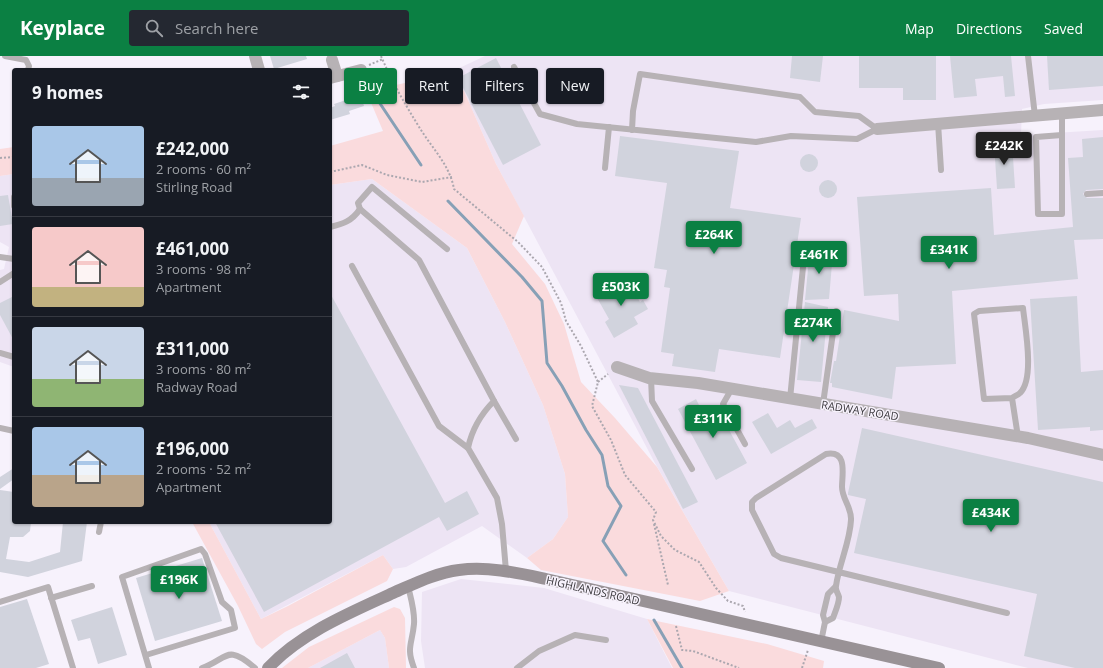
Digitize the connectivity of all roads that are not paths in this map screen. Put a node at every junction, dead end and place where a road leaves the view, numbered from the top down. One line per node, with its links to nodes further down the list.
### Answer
1 (5, 56): 6 (lane)
2 (255, 56): 7 (street)
3 (1028, 56): 12 (lane)
4 (332, 60): 9 (street)
5 (514, 67): 14 (lane)
6 (28, 68)
7 (258, 68)
8 (344, 74): 9 (street)
9 (333, 77)
10 (1103, 110): 11 (street)
11 (1062, 114): 12 (street); 17 (lane)
12 (1035, 116): 13 (street)
13 (938, 123): 15 (street); 19 (lane)
14 (609, 127): 16 (lane); 18 (lane)
15 (877, 129): 16 (lane); 16 (lane)
16 (632, 130)
17 (1062, 135): 17 (lane)
18 (605, 168)
19 (941, 170)
20 (1103, 192): 21 (lane)
21 (1087, 194)
22 (360, 209): 23 (lane); 24 (lane); 39 (lane)
23 (332, 226)
24 (448, 249)
25 (0, 257): 27 (lane)
26 (804, 257): 38 (lane)
27 (12, 259)
28 (352, 266): 46 (lane)
29 (12, 274): 30 (lane)
30 (0, 282)
31 (836, 311): 40 (lane)
32 (0, 353): 33 (lane)
33 (12, 356)
34 (617, 367): 35 (street, RADWAY ROAD)
35 (651, 378): 36 (street, RADWAY ROAD); 48 (lane)
36 (731, 390): 38 (street, RADWAY ROAD); 45 (lane)
37 (1012, 398): 37 (lane); 43 (lane)
38 (790, 399): 40 (street, RADWAY ROAD)
39 (494, 401): 44 (lane); 46 (lane)
40 (823, 404): 43 (street, RADWAY ROAD)
41 (0, 428): 42 (lane)
42 (12, 431)
43 (1018, 437): 47 (street, RADWAY ROAD)
44 (516, 439)
45 (745, 444)
46 (468, 448): 51 (lane)
47 (1103, 455)
48 (692, 469)
49 (101, 524): 50 (lane)
50 (99, 532)
51 (506, 571): 54 (street, HIGHLANDS ROAD); 61 (street, HIGHLANDS ROAD)
52 (840, 572): 52 (lane); 55 (lane); 58 (lane)
53 (92, 586): 56 (lane)
54 (408, 586): 68 (street, HIGHLANDS ROAD); 69 (lane)
55 (835, 587): 59 (lane); 59 (lane)
56 (51, 598): 57 (lane); 64 (lane)
57 (0, 602)
58 (1007, 613)
59 (825, 622): 61 (lane)
60 (606, 640): 70 (lane)
61 (816, 641): 71 (street, HIGHLANDS ROAD)
62 (146, 655): 62 (lane); 65 (lane)
63 (247, 665): 66 (lane); 67 (lane)
64 (73, 668)
65 (149, 668)
66 (202, 668)
67 (255, 668)
68 (268, 668)
69 (414, 668)
70 (517, 668)
71 (939, 668)

